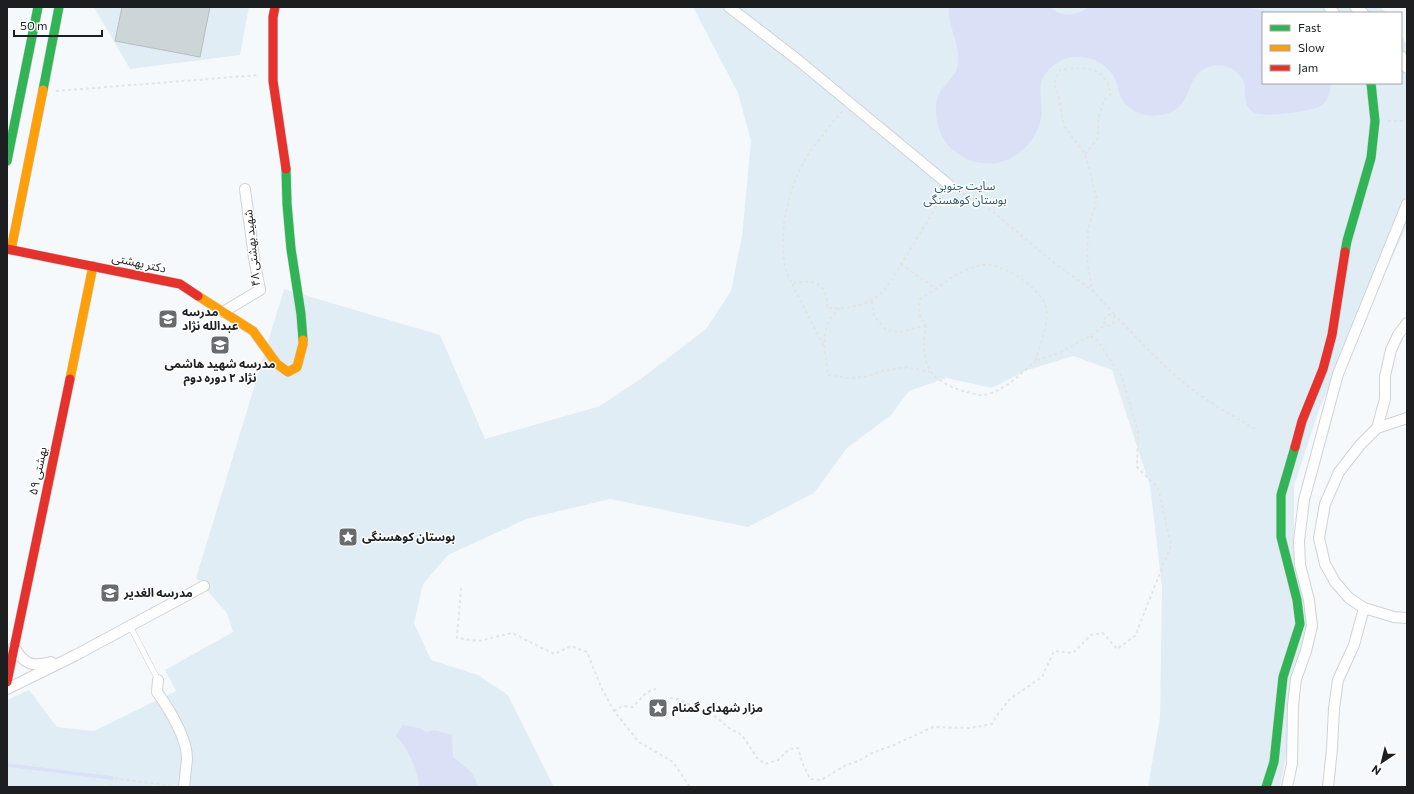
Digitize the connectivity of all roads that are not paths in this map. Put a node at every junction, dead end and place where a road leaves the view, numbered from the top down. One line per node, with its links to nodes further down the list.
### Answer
1 (38, 7): 8 (street)
2 (59, 7): 12 (street)
3 (275, 7): 14 (street, دکتر بهشتی)
4 (730, 7): 9 (street)
5 (1402, 58): 6 (street)
6 (1407, 68)
7 (1371, 84): 28 (street)
8 (7, 161)
9 (949, 185)
10 (245, 189): 14 (street, شهید بهشتی ۴۸)
11 (1407, 204): 29 (street)
12 (9, 249): 13 (street, دکتر بهشتی)
13 (93, 266): 14 (street, دکتر بهشتی); 22 (street, بهشتی ۵۹)
14 (223, 312)
15 (1407, 323): 17 (street)
16 (1407, 418): 17 (street)
17 (1377, 428): 19 (street)
18 (204, 586): 21 (street)
19 (1364, 608): 20 (street); 30 (street)
20 (1407, 618)
21 (130, 626): 23 (street); 24 (lane)
22 (14, 647): 23 (street); 25 (street, بهشتی ۵۹)
23 (76, 655): 26 (street)
24 (158, 680): 27 (street)
25 (7, 682)
26 (7, 689)
27 (184, 787)
28 (1266, 787)
29 (1287, 787)
30 (1328, 787)

